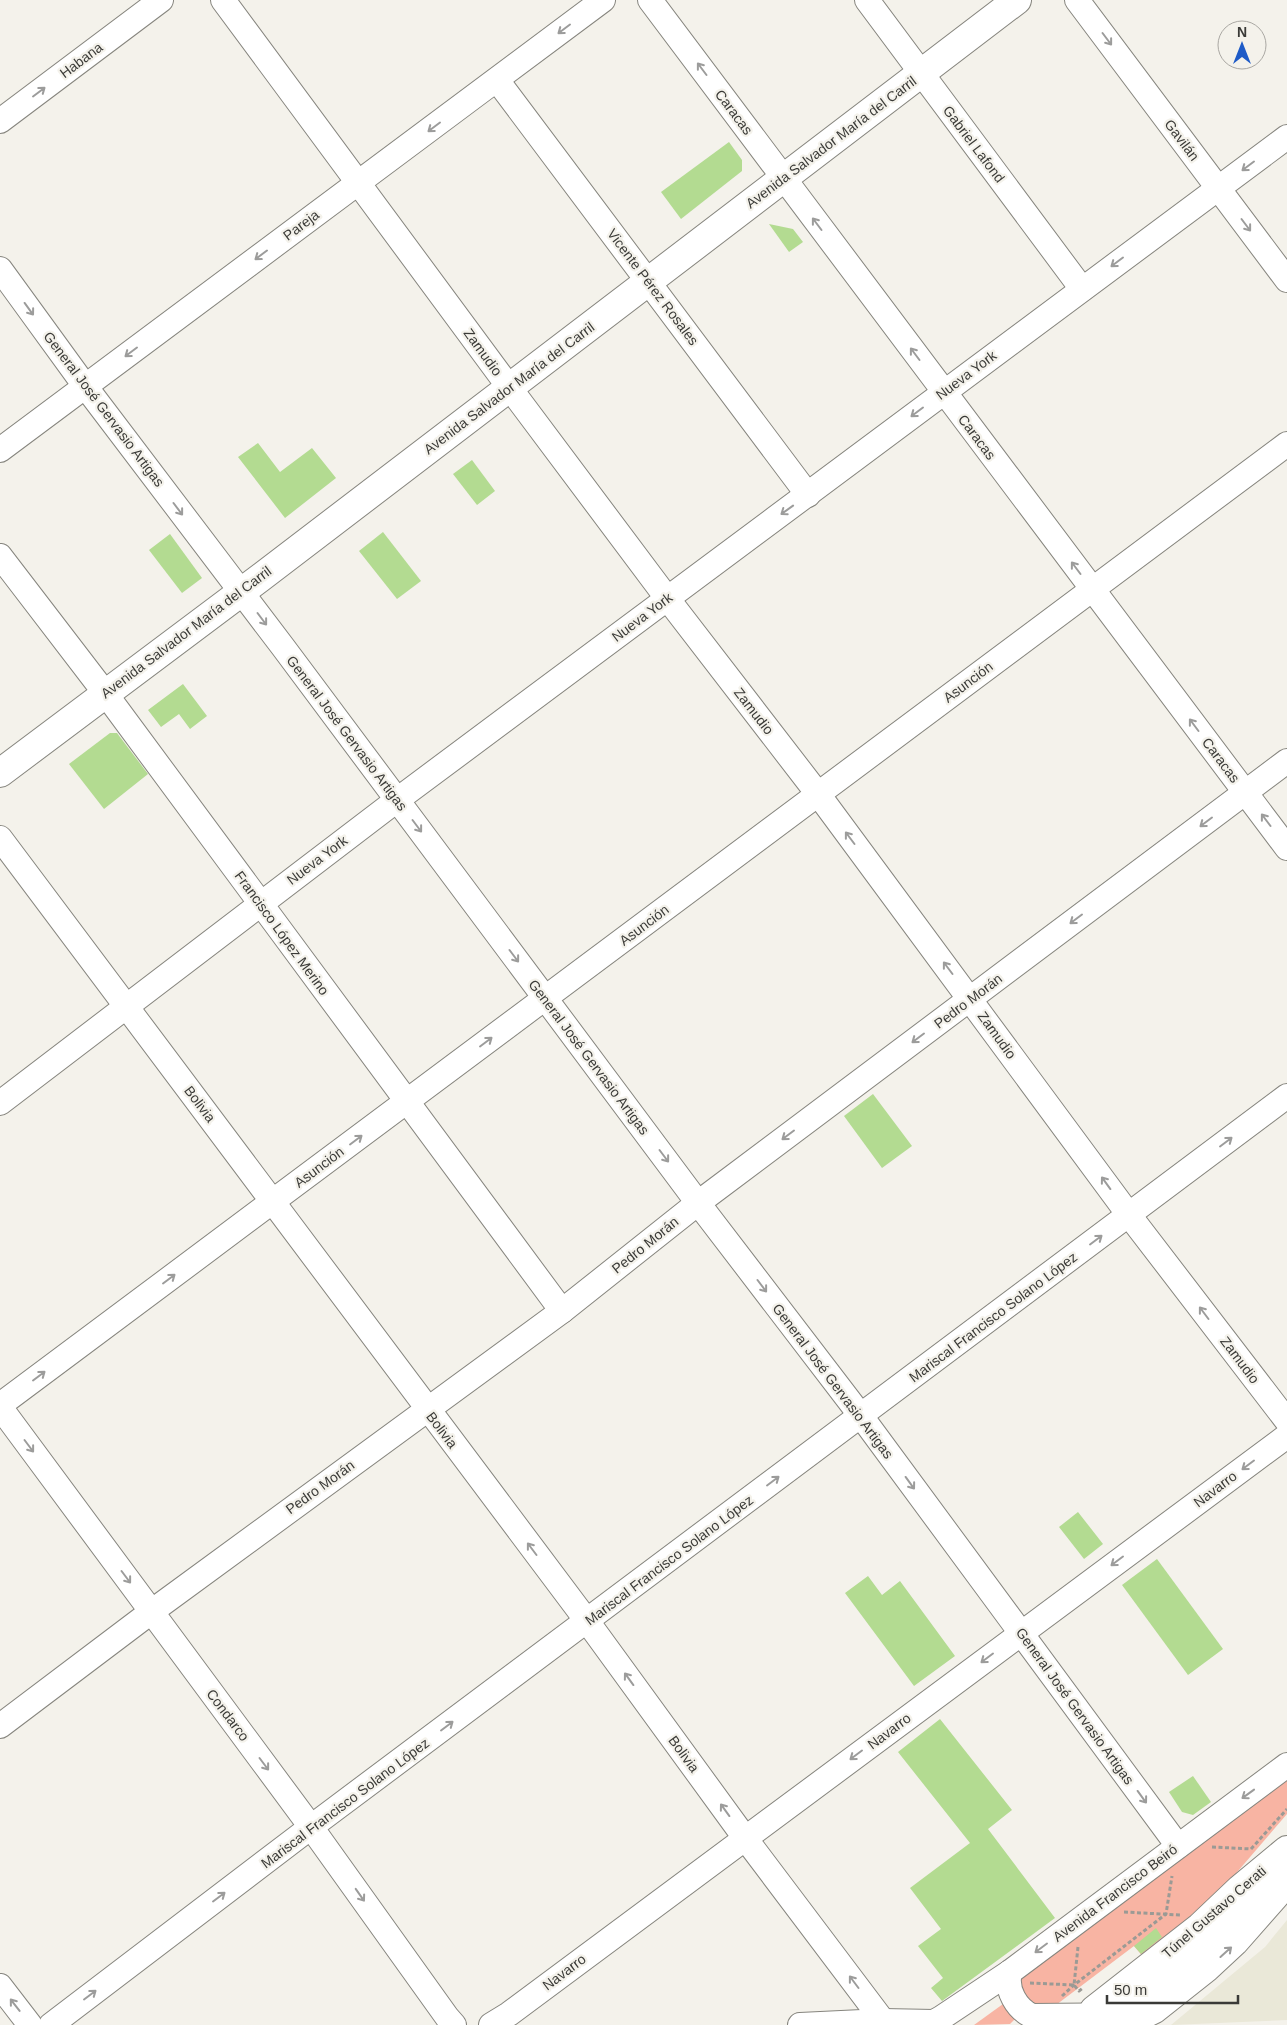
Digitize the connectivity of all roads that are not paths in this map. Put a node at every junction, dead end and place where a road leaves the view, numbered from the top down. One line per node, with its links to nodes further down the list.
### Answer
1 (161, 0): 10 (street, Habana, one-way to 1)
2 (223, 0): 13 (street, Zamudio)
3 (603, 0): 9 (street, Pareja, one-way to 9)
4 (650, 0): 12 (street, Caracas, one-way to 4)
5 (866, 0): 8 (street, Gabriel Lafond)
6 (1017, 0): 8 (main road, Avenida Salvador María del Carril)
7 (1077, 0): 14 (street, Gavilán, one-way to 14)
8 (922, 73): 12 (main road, Avenida Salvador María del Carril); 18 (street, Gabriel Lafond)
9 (497, 80): 13 (street, Pareja, one-way to 13); 17 (street, Vicente Pérez Rosales)
10 (0, 121)
11 (1287, 137): 14 (street, Nueva York, one-way to 14)
12 (784, 178): 17 (main road, Avenida Salvador María del Carril); 21 (street, Caracas, one-way to 12)
13 (359, 182): 19 (street, Pareja, one-way to 19); 20 (street, Zamudio)
14 (1218, 188): 16 (street, Gavilán, one-way to 16); 18 (street, Nueva York, one-way to 18)
15 (0, 269): 19 (street, General José Gervasio Artigas, one-way to 19)
16 (1287, 280)
17 (649, 281): 20 (main road, Avenida Salvador María del Carril); 24 (street, Vicente Pérez Rosales)
18 (1082, 289): 21 (street, Nueva York)
19 (85, 386): 23 (street, Pareja); 27 (street, General José Gervasio Artigas, one-way to 27)
20 (509, 387): 27 (main road, Avenida Salvador María del Carril); 28 (street, Zamudio)
21 (943, 392): 24 (street, Nueva York, one-way to 24); 26 (street, Caracas, one-way to 21)
22 (1287, 444): 26 (street, Asunción)
23 (0, 450)
24 (808, 495): 28 (street, Nueva York, one-way to 28)
25 (0, 556): 29 (street, Francisco López Merino)
26 (1092, 590): 32 (street, Caracas, one-way to 26); 33 (street, Asunción)
27 (241, 592): 29 (main road, Avenida Salvador María del Carril); 34 (street, General José Gervasio Artigas, one-way to 34)
28 (667, 598): 33 (street, Zamudio); 34 (street, Nueva York)
29 (105, 693): 31 (main road, Avenida Salvador María del Carril); 37 (street, Francisco López Merino)
30 (1287, 761): 32 (street, Pedro Morán)
31 (0, 773)
32 (1245, 792): 36 (street, Caracas, one-way to 32); 39 (street, Pedro Morán, one-way to 39)
33 (818, 794): 38 (street, Asunción); 39 (street, Zamudio, one-way to 33)
34 (397, 800): 37 (street, Nueva York); 38 (street, General José Gervasio Artigas, one-way to 38)
35 (0, 838): 40 (street, Bolivia)
36 (1287, 848)
37 (260, 903): 40 (street, Nueva York); 42 (street, Francisco López Merino)
38 (545, 998): 42 (street, Asunción, one-way to 38); 45 (street, General José Gervasio Artigas, one-way to 45)
39 (971, 999): 45 (street, Pedro Morán, one-way to 45); 46 (street, Zamudio, one-way to 39)
40 (128, 1006): 43 (street, Nueva York); 44 (street, Bolivia)
41 (1287, 1096): 46 (street, Mariscal Francisco Solano López, one-way to 41)
42 (406, 1102): 44 (street, Asunción, one-way to 42); 47 (street, Francisco López Merino)
43 (0, 1103)
44 (272, 1202): 48 (street, Asunción, one-way to 44); 49 (street, Bolivia)
45 (698, 1202): 47 (street, Pedro Morán); 50 (street, General José Gervasio Artigas, one-way to 50)
46 (1129, 1215): 50 (street, Mariscal Francisco Solano López, one-way to 46); 51 (street, Zamudio, one-way to 46)
47 (562, 1311): 49 (street, Pedro Morán)
48 (0, 1406): 53 (street, Condarco, one-way to 53)
49 (426, 1409): 53 (street, Pedro Morán); 54 (street, Bolivia, one-way to 49)
50 (861, 1416): 54 (street, Mariscal Francisco Solano López, one-way to 50); 55 (street, General José Gervasio Artigas, one-way to 55)
51 (1287, 1421)
52 (1287, 1436): 55 (street, Navarro, one-way to 55)
53 (151, 1612): 56 (street, Pedro Morán); 58 (street, Condarco, one-way to 58)
54 (587, 1621): 58 (street, Mariscal Francisco Solano López, one-way to 54); 59 (street, Bolivia, one-way to 54)
55 (1021, 1633): 59 (street, Navarro, one-way to 59); 60 (street, General José Gervasio Artigas, one-way to 60)
56 (0, 1726)
57 (1287, 1765): 60 (street, Avenida Francisco Beiró, one-way to 60)
58 (311, 1827): 70 (street, Mariscal Francisco Solano López, one-way to 58); 71 (street, Condarco, one-way to 71)
59 (745, 1838): 68 (street, Bolivia, one-way to 59); 72 (street, Navarro)
60 (1178, 1846): 64 (street, Avenida Francisco Beiró, one-way to 64)
61 (1287, 1850): 67 (main road, Túnel Gustavo Cerati)
62 (1287, 1862): 66 (main road, Túnel Gustavo Cerati)
63 (1287, 1885): 64 (street, one-way to 63)
64 (1009, 1979): 68 (street, Avenida Francisco Beiró)
65 (0, 1986): 69 (street, one-way to 65)
66 (1133, 2009)
67 (1094, 2010)
68 (883, 2021): 73 (street)
69 (30, 2025)
70 (52, 2025)
71 (454, 2025)
72 (491, 2025)
73 (800, 2025)

